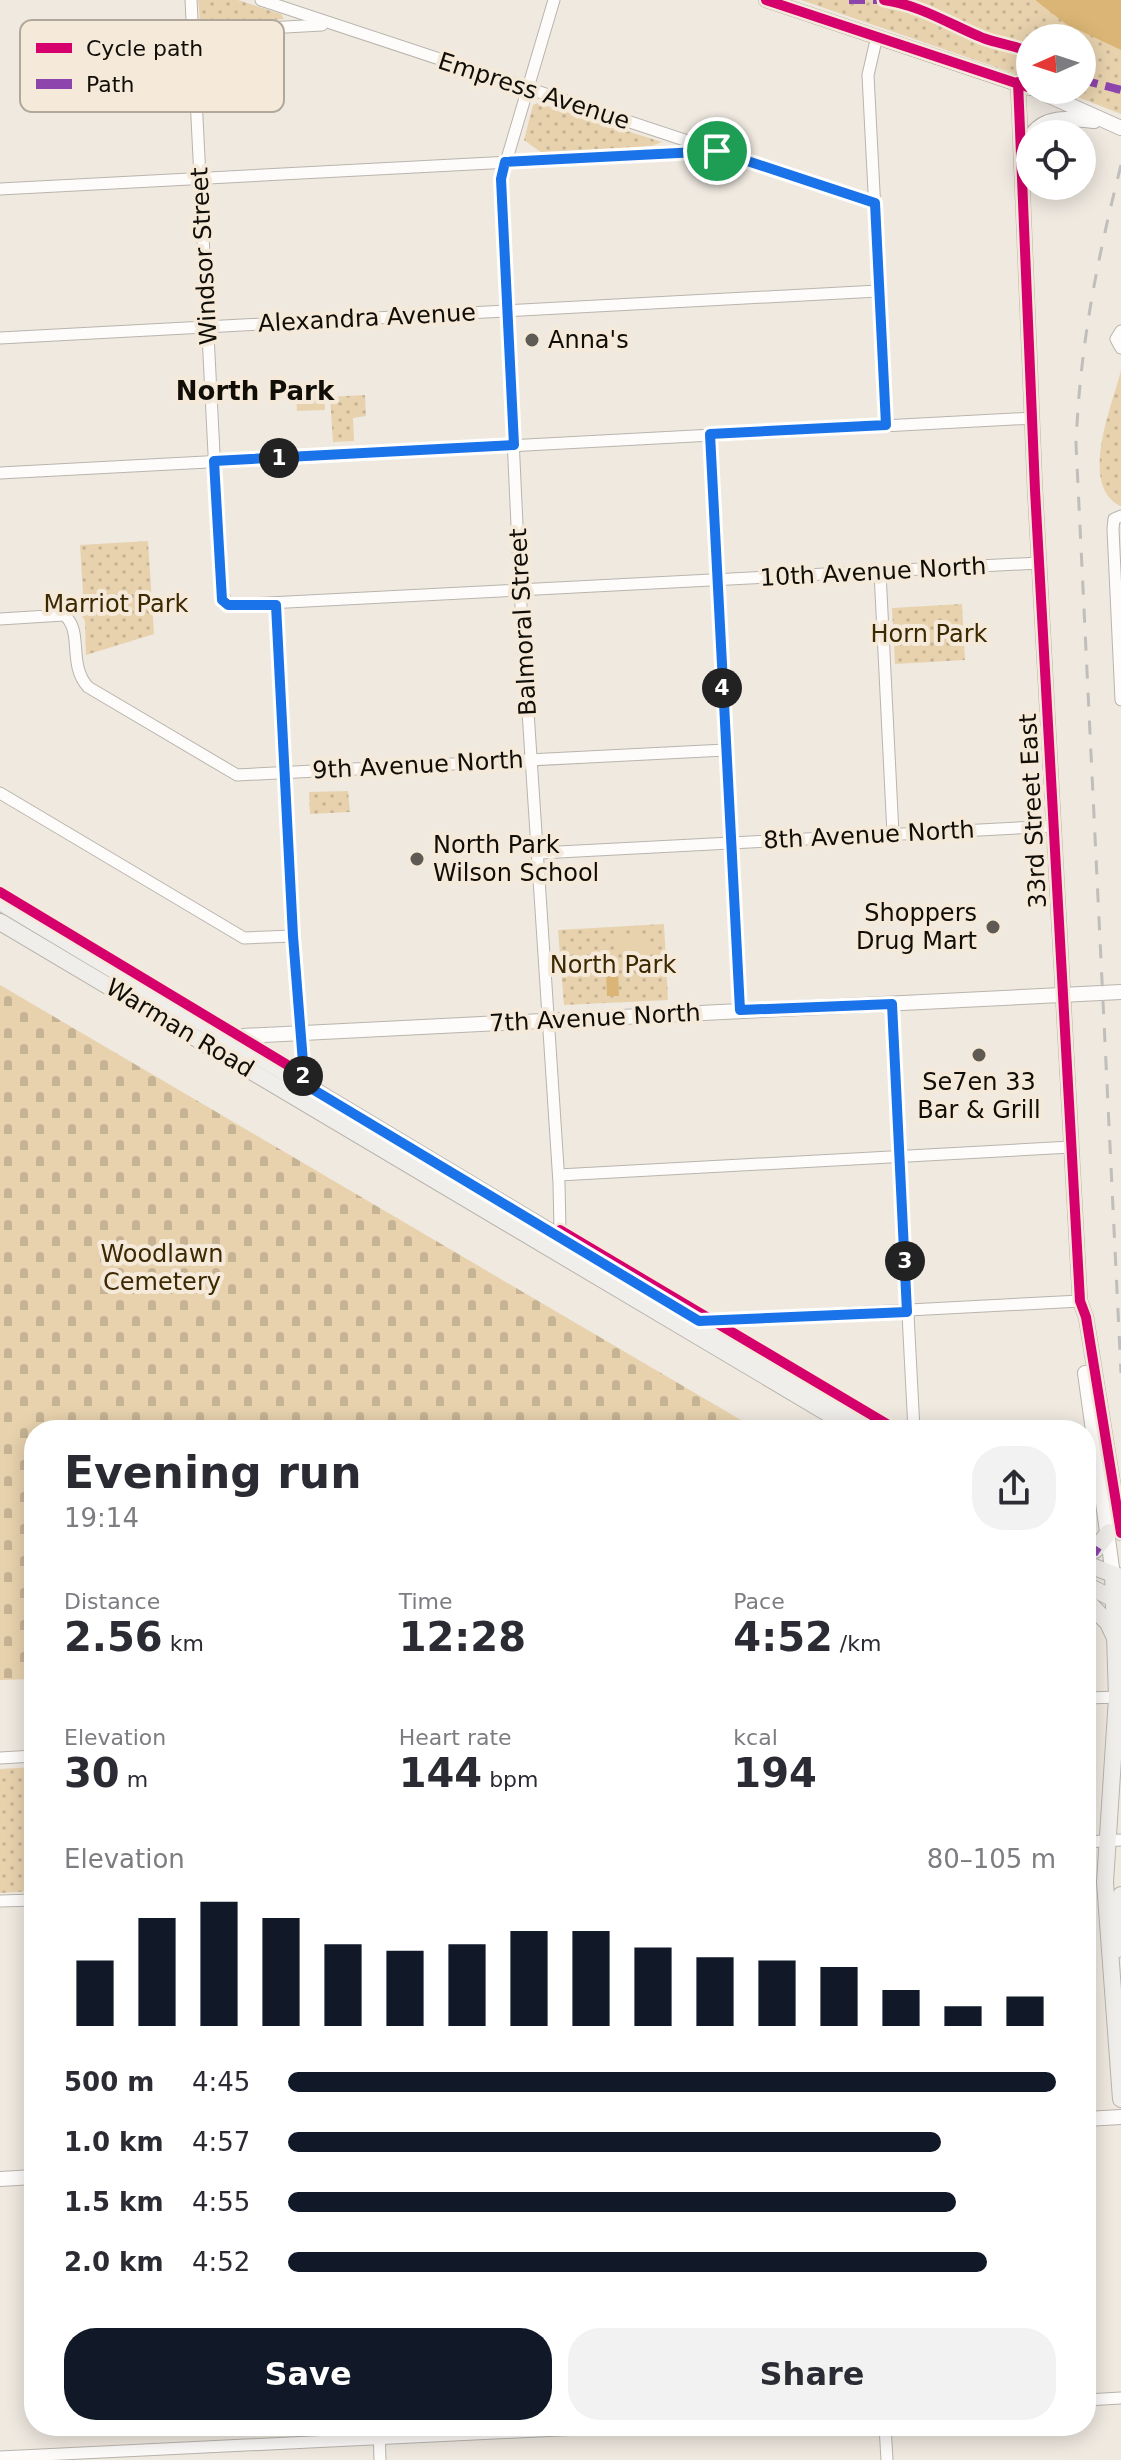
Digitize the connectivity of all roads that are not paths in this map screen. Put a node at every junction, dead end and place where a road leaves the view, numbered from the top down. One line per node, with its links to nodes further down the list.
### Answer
1 (191, 0): 5 (street, Windsor Street)
2 (261, 0): 6 (street, Empress Avenue)
3 (554, 0): 10 (street, Balmoral Street)
4 (766, 0): 8 (street)
5 (192, 20)
6 (331, 24): 7 (street, Empress Avenue); 10 (street, Empress Avenue)
7 (284, 27)
8 (877, 36): 9 (street); 19 (street)
9 (1016, 82)
10 (525, 88): 14 (street, Empress Avenue); 15 (street, Balmoral Street)
11 (1066, 104): 13 (street)
12 (196, 112): 16 (street, Windsor Street)
13 (1114, 126)
14 (717, 151): 15 (street); 19 (street, Empress Avenue)
15 (505, 162): 16 (street); 21 (street, Balmoral Street)
16 (200, 179): 17 (street); 22 (street, Windsor Street)
17 (0, 189)
18 (1021, 200): 26 (street, 33rd Street East)
19 (875, 203): 20 (street)
20 (878, 291): 21 (street, Alexandra Avenue); 27 (street)
21 (507, 311): 22 (street, Alexandra Avenue); 29 (street, Balmoral Street)
22 (207, 326): 24 (street, Alexandra Avenue); 30 (street, Windsor Street)
23 (1121, 331): 25 (street)
24 (0, 338)
25 (1121, 348)
26 (1033, 418): 27 (street); 33 (street, 33rd Street East)
27 (886, 425): 28 (street)
28 (710, 434): 29 (street); 35 (street)
29 (514, 445): 30 (street); 36 (street, Balmoral Street)
30 (214, 461): 31 (street); 37 (street, Windsor Street)
31 (0, 473)
32 (1118, 518): 39 (street)
33 (1039, 563): 34 (street, 10th Avenue North); 44 (street, 33rd Street East)
34 (880, 572): 35 (street, 10th Avenue North); 45 (street)
35 (717, 581): 36 (street, 10th Avenue North); 40 (street)
36 (520, 590): 37 (street, 10th Avenue North); 41 (street, Balmoral Street)
37 (276, 605): 42 (street)
38 (0, 619): 42 (street, 9th Avenue North)
39 (1121, 700)
40 (725, 750): 41 (street, 9th Avenue North); 46 (street)
41 (533, 759): 42 (street, 9th Avenue North); 47 (street, Balmoral Street)
42 (285, 772): 50 (street)
43 (0, 793): 50 (street)
44 (1054, 826): 45 (street, 8th Avenue North); 52 (street, 33rd Street East)
45 (893, 834): 46 (street, 8th Avenue North)
46 (730, 842): 47 (street, 8th Avenue North); 54 (street)
47 (540, 853): 55 (street, Balmoral Street)
48 (0, 902): 57 (main road, Warman Road)
49 (0, 922): 57 (main road, Warman Road)
50 (293, 936): 56 (street)
51 (1121, 992): 52 (street, 7th Avenue North)
52 (1063, 993): 53 (street, 7th Avenue North); 59 (street, 33rd Street East)
53 (892, 1004): 54 (street, 7th Avenue North); 60 (street)
54 (740, 1010): 55 (street, 7th Avenue North)
55 (548, 1021): 56 (street, 7th Avenue North); 61 (street, Balmoral Street)
56 (302, 1033): 57 (street, 7th Avenue North); 58 (street)
57 (223, 1044): 58 (main road, Warman Road); 62 (main road, Warman Road)
58 (299, 1081): 62 (main road, Warman Road)
59 (1071, 1147): 60 (street); 63 (street, 33rd Street East)
60 (899, 1158): 61 (street); 64 (street)
61 (559, 1175): 62 (street, Balmoral Street)
62 (556, 1244): 65 (main road, Warman Road); 66 (main road, Warman Road)
63 (1080, 1301): 64 (street); 69 (street, 33rd Street East)
64 (907, 1312): 65 (street); 68 (street)
65 (699, 1321): 67 (main road, Warman Road)
66 (840, 1420)
67 (864, 1420)
68 (913, 1420)
69 (1095, 1420)
70 (1096, 1424): 71 (street, 33rd Street East)
71 (1115, 1532): 72 (main road); 74 (street, 33rd Street East)
72 (1096, 1549)
73 (1096, 1568): 74 (main road)
74 (1117, 1576): 76 (main road, 33rd Street East)
75 (1096, 1590): 76 (main road)
76 (1119, 1600): 78 (main road, 33rd Street East)
77 (1096, 1610): 78 (main road)
78 (1116, 1641): 79 (main road, 33rd Street East)
79 (1119, 1697): 80 (street); 83 (main road, 33rd Street East)
80 (1096, 1698)
81 (24, 1757): 82 (street)
82 (0, 1758)
83 (1114, 1840): 87 (main road, 33rd Street East)
84 (1121, 1895): 87 (main road, 33rd Street East)
85 (24, 1900): 86 (street)
86 (0, 1901)
87 (1115, 1987): 88 (main road, 33rd Street East)
88 (1121, 2099)
89 (1121, 2117): 90 (street)
90 (1096, 2118)
91 (24, 2178): 92 (street)
92 (0, 2179)
93 (1121, 2398): 94 (street)
94 (1096, 2399)
95 (439, 2436): 97 (street)
96 (886, 2436): 100 (street)
97 (379, 2439): 98 (street); 99 (street)
98 (0, 2457)
99 (380, 2460)
100 (887, 2460)

